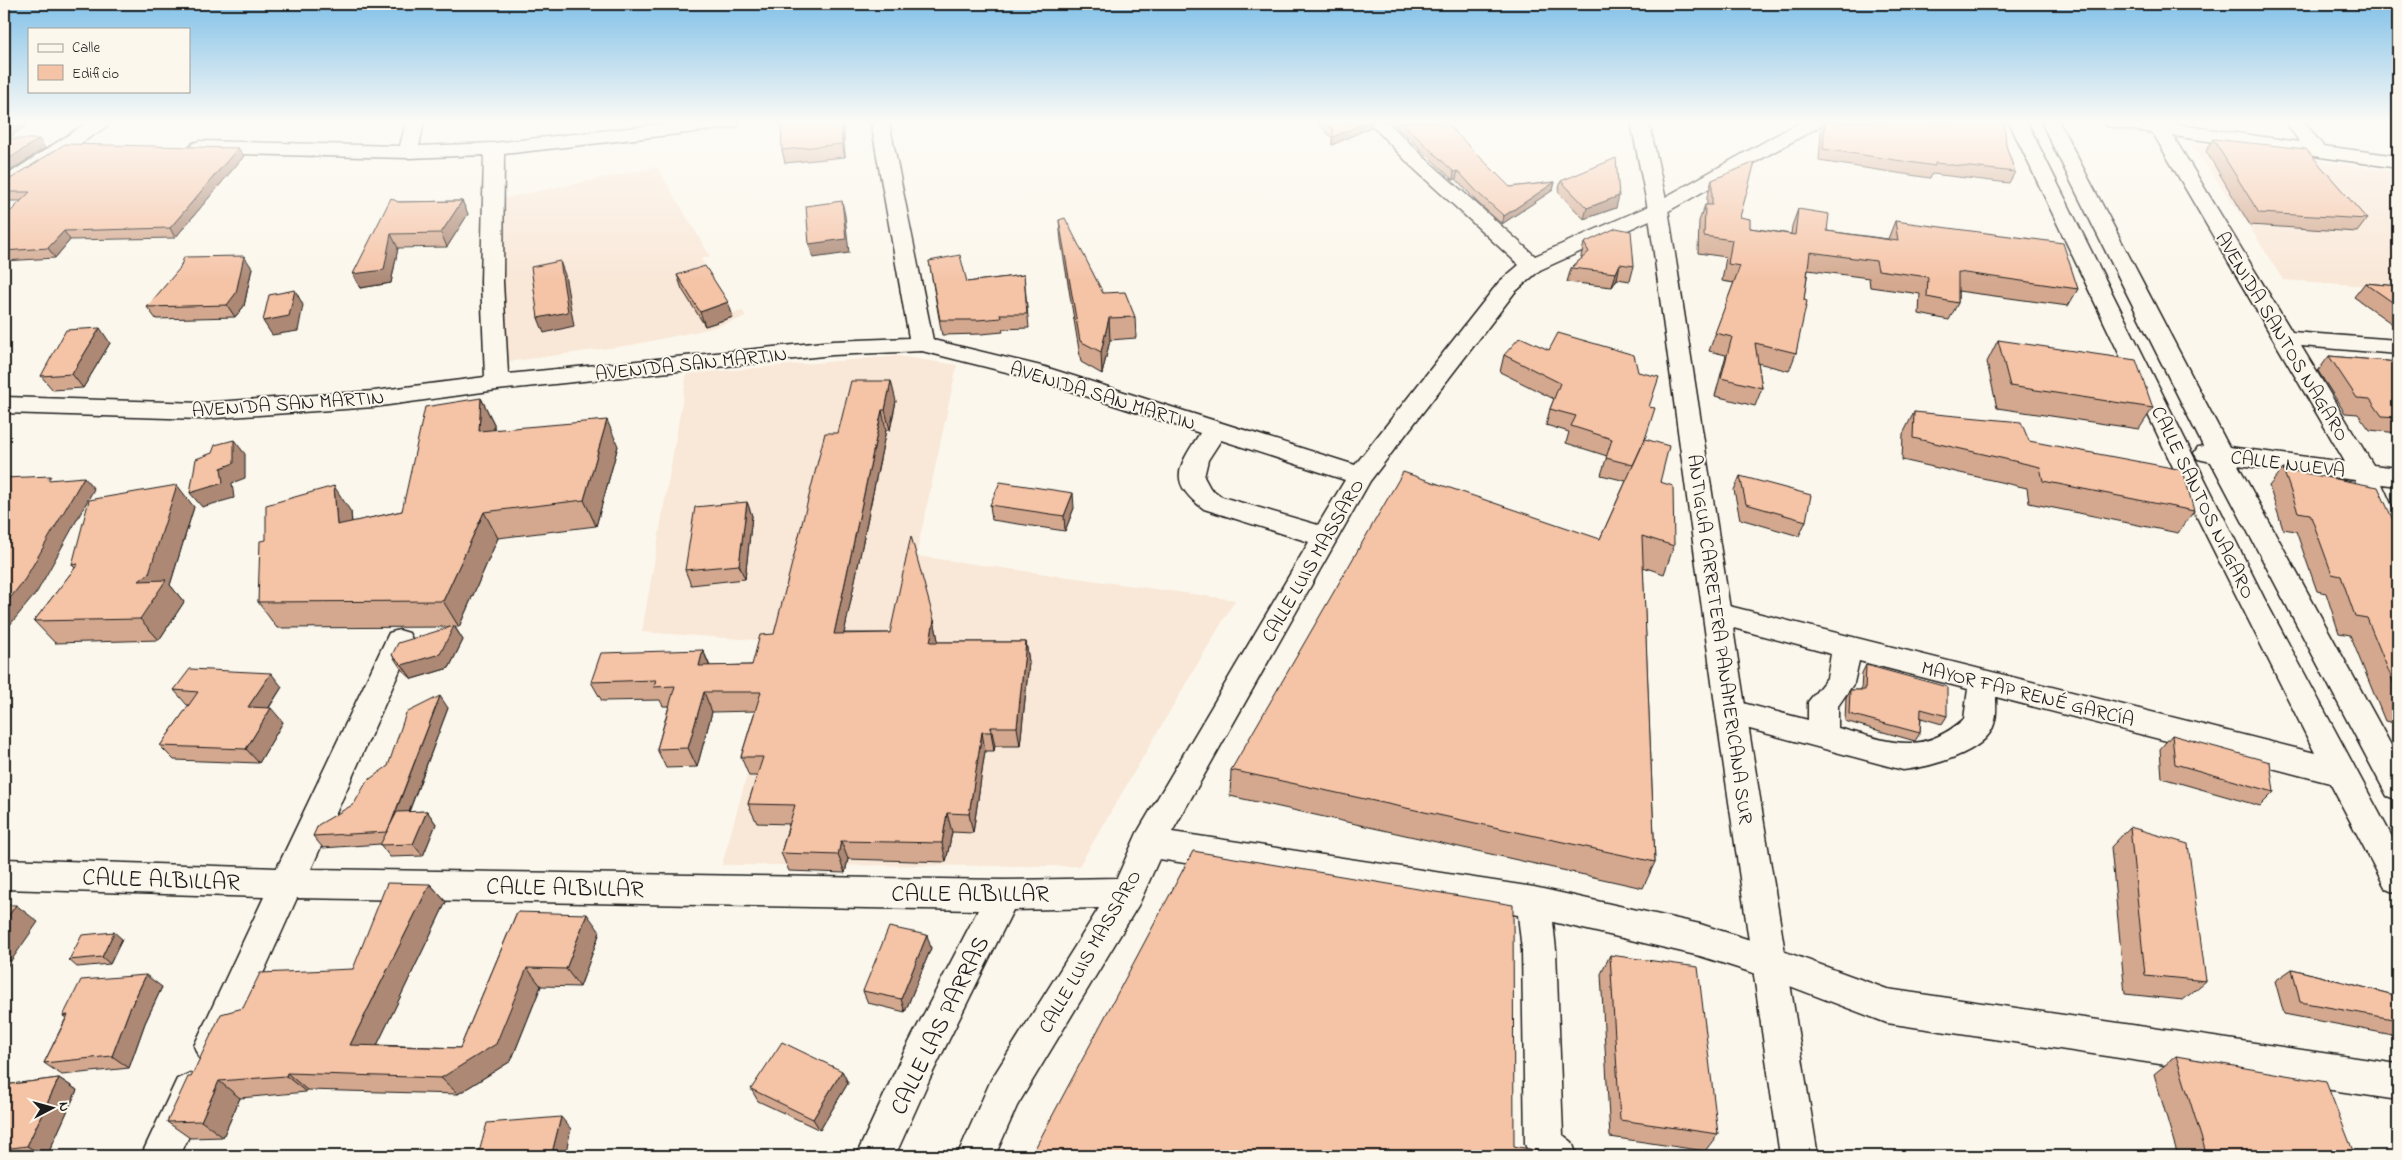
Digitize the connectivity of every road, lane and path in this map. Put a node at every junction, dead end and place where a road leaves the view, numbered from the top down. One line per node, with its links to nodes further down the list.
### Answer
1 (19, 176): 10 (main road)
2 (494, 176): 16 (main road)
3 (890, 176): 14 (main road)
4 (1434, 176): 12 (main road)
5 (1651, 176): 11 (main road, ANTIGUA CARRETERA PANAMERICANA SUR)
6 (1717, 176): 11 (main road, CALLE LUIS MASSARO)
7 (2044, 176): 19 (main road, CALLE SANTOS NAGARO)
8 (2078, 176): 20 (main road, CALLE SANTOS NAGARO)
9 (2188, 176): 13 (main road, AVENIDA SANTOS NAGARO)
10 (4, 186)
11 (1658, 209): 12 (main road, CALLE LUIS MASSARO); 26 (main road, ANTIGUA CARRETERA PANAMERICANA SUR)
12 (1532, 265): 22 (main road, CALLE LUIS MASSARO)
13 (2284, 338): 15 (main road); 21 (main road, AVENIDA SANTOS NAGARO)
14 (922, 344): 16 (main road, AVENIDA SAN MARTIN); 18 (main road, AVENIDA SAN MARTIN)
15 (2398, 347)
16 (497, 383): 17 (main road, AVENIDA SAN MARTIN)
17 (4, 405)
18 (1215, 430): 22 (main road, AVENIDA SAN MARTIN); 24 (main road)
19 (2178, 450): 20 (main road, CALLE NUEVA); 32 (main road, CALLE SANTOS NAGARO)
20 (2220, 455): 21 (main road, CALLE NUEVA); 33 (main road, CALLE SANTOS NAGARO)
21 (2364, 472): 23 (main road, CALLE NUEVA); 25 (main road, AVENIDA SANTOS NAGARO)
22 (1360, 476): 24 (main road, CALLE LUIS MASSARO)
23 (2398, 477)
24 (1325, 537): 34 (main road, CALLE LUIS MASSARO)
25 (2398, 549)
26 (1717, 614): 28 (main road, MAYOR FAP RENÉ GARCÍA); 30 (main road, ANTIGUA CARRETERA PANAMERICANA SUR)
27 (399, 641): 37 (main road)
28 (1846, 647): 29 (main road, MAYOR FAP RENÉ GARCÍA); 31 (main road)
29 (1983, 682): 31 (main road); 32 (main road, MAYOR FAP RENÉ GARCÍA)
30 (1731, 712): 31 (main road); 41 (main road, ANTIGUA CARRETERA PANAMERICANA SUR)
31 (1822, 734)
32 (2339, 772): 36 (main road, CALLE SANTOS NAGARO)
33 (2398, 787)
34 (1149, 843): 38 (main road, CALLE LUIS MASSARO); 40 (main road)
35 (4, 874): 37 (main road, CALLE ALBILLAR)
36 (2398, 879)
37 (289, 883): 39 (main road, CALLE ALBILLAR); 43 (main road)
38 (1127, 892): 39 (main road, CALLE ALBILLAR); 45 (main road, CALLE LUIS MASSARO)
39 (1003, 895): 44 (main road, CALLE LAS PARRAS)
40 (1534, 902): 41 (main road); 46 (main road)
41 (1769, 962): 42 (main road); 47 (main road, ANTIGUA CARRETERA PANAMERICANA SUR)
42 (2398, 1082)
43 (160, 1156)
44 (875, 1156)
45 (976, 1156)
46 (1558, 1156)
47 (1799, 1156)

